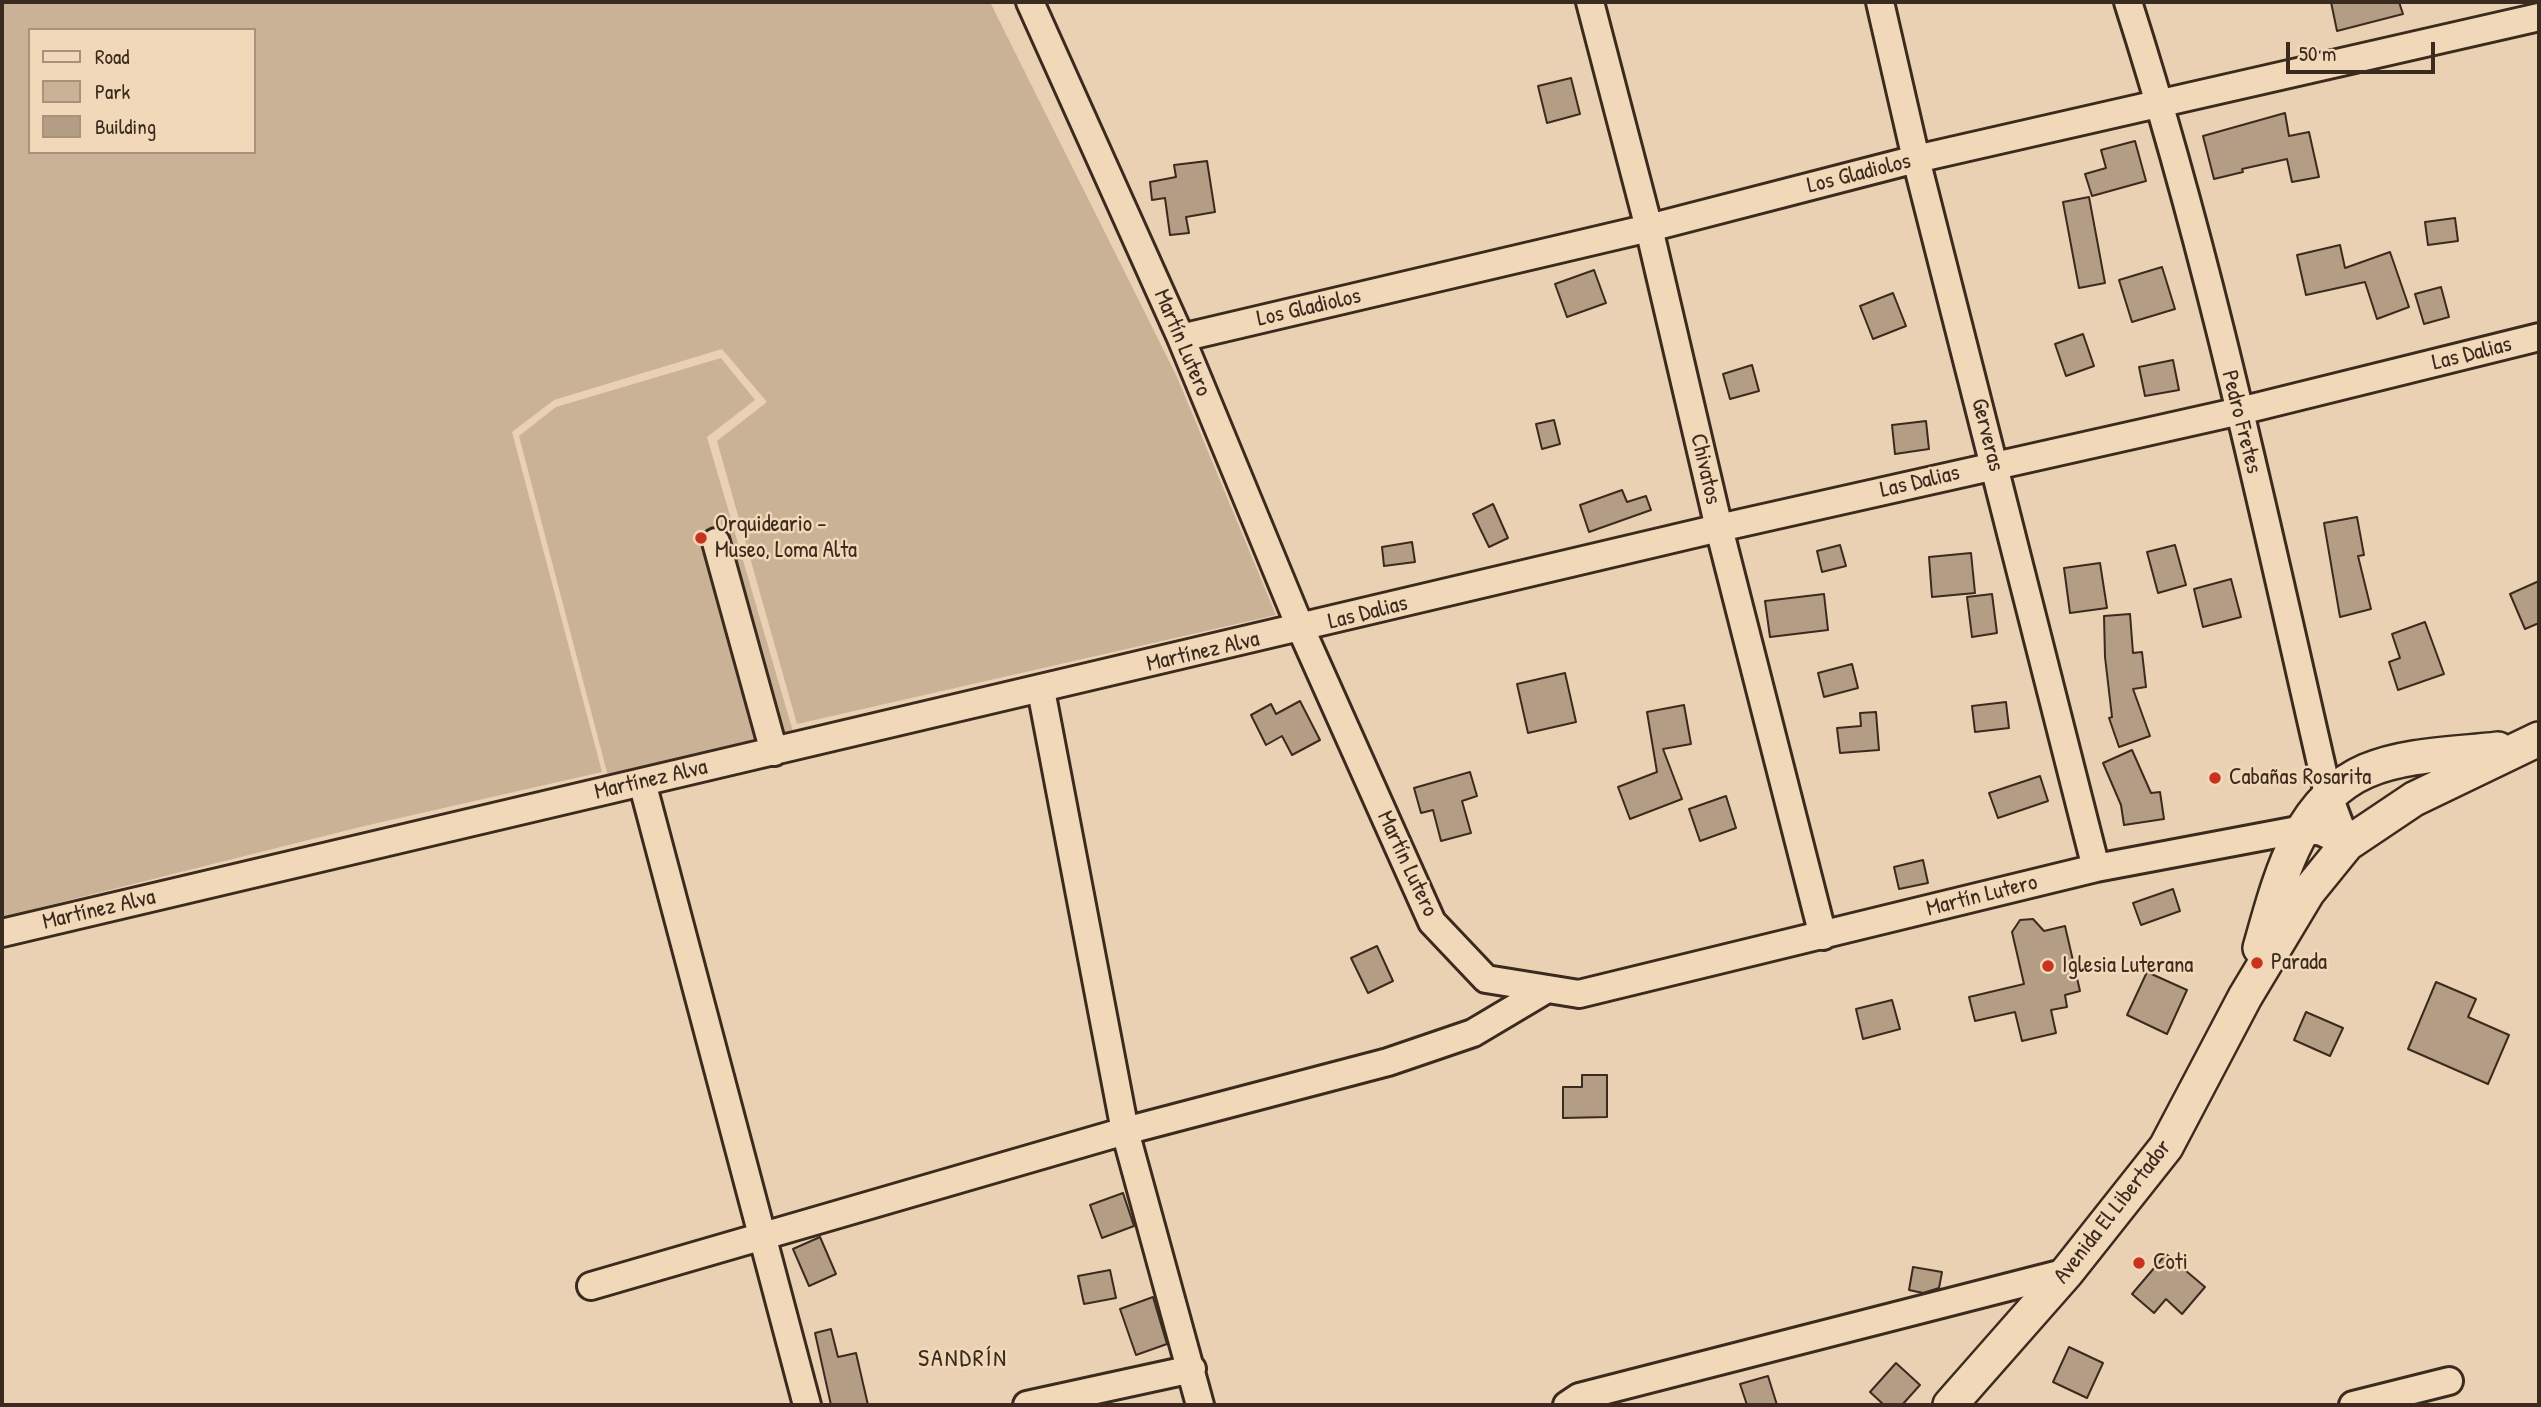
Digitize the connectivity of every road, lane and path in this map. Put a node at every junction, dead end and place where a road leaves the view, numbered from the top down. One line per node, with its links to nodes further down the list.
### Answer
1 (1030, 2): 10 (street, Martín Lutero)
2 (1590, 2): 8 (street, Chivatos)
3 (1880, 2): 7 (street, Gerveras)
4 (2128, 2): 6 (street, Pedro Fretes)
5 (2539, 17): 6 (street, Los Gladiolos)
6 (2160, 102): 7 (street, Los Gladiolos); 11 (street, Pedro Fretes)
7 (1916, 159): 8 (street, Los Gladiolos); 12 (street, Gerveras)
8 (1649, 228): 10 (street, Los Gladiolos); 13 (street, Chivatos)
9 (2539, 337): 11 (street, Las Dalias)
10 (1181, 338): 15 (street, Martín Lutero)
11 (2239, 411): 12 (street, Las Dalias); 20 (street, Pedro Fretes)
12 (1995, 465): 13 (street, Las Dalias); 23 (street, Gerveras)
13 (1719, 528): 15 (street, Las Dalias); 25 (street, Chivatos)
14 (716, 542): 18 (street)
15 (1301, 629): 16 (street, Martínez Alva); 26 (street, Martín Lutero)
16 (1041, 690): 18 (street, Martínez Alva); 28 (street)
17 (2531, 743): 20 (main road, Avenida El Libertador); 22 (main road, Avenida El Libertador)
18 (774, 752): 19 (street, Martínez Alva)
19 (642, 782): 24 (street, Martínez Alva); 29 (street)
20 (2328, 794): 21 (main road, Avenida El Libertador); 22 (street, Pedro Fretes)
21 (2303, 829): 22 (street, Martín Lutero); 23 (street, Martín Lutero); 27 (main road, Avenida El Libertador)
22 (2347, 844): 27 (main road, Avenida El Libertador)
23 (2096, 868): 25 (street, Martín Lutero)
24 (2, 933)
25 (1823, 936): 26 (street, Martín Lutero)
26 (1547, 989): 28 (street)
27 (2245, 997): 30 (main road, Avenida El Libertador)
28 (1125, 1131): 29 (street); 32 (street)
29 (764, 1236): 31 (street); 34 (street)
30 (2067, 1272): 37 (street); 38 (main road, Avenida El Libertador)
31 (592, 1286)
32 (1192, 1369): 35 (street); 36 (street)
33 (2449, 1381): 39 (street)
34 (807, 1405)
35 (1027, 1405)
36 (1200, 1405)
37 (1567, 1405)
38 (1950, 1405)
39 (2353, 1405)

